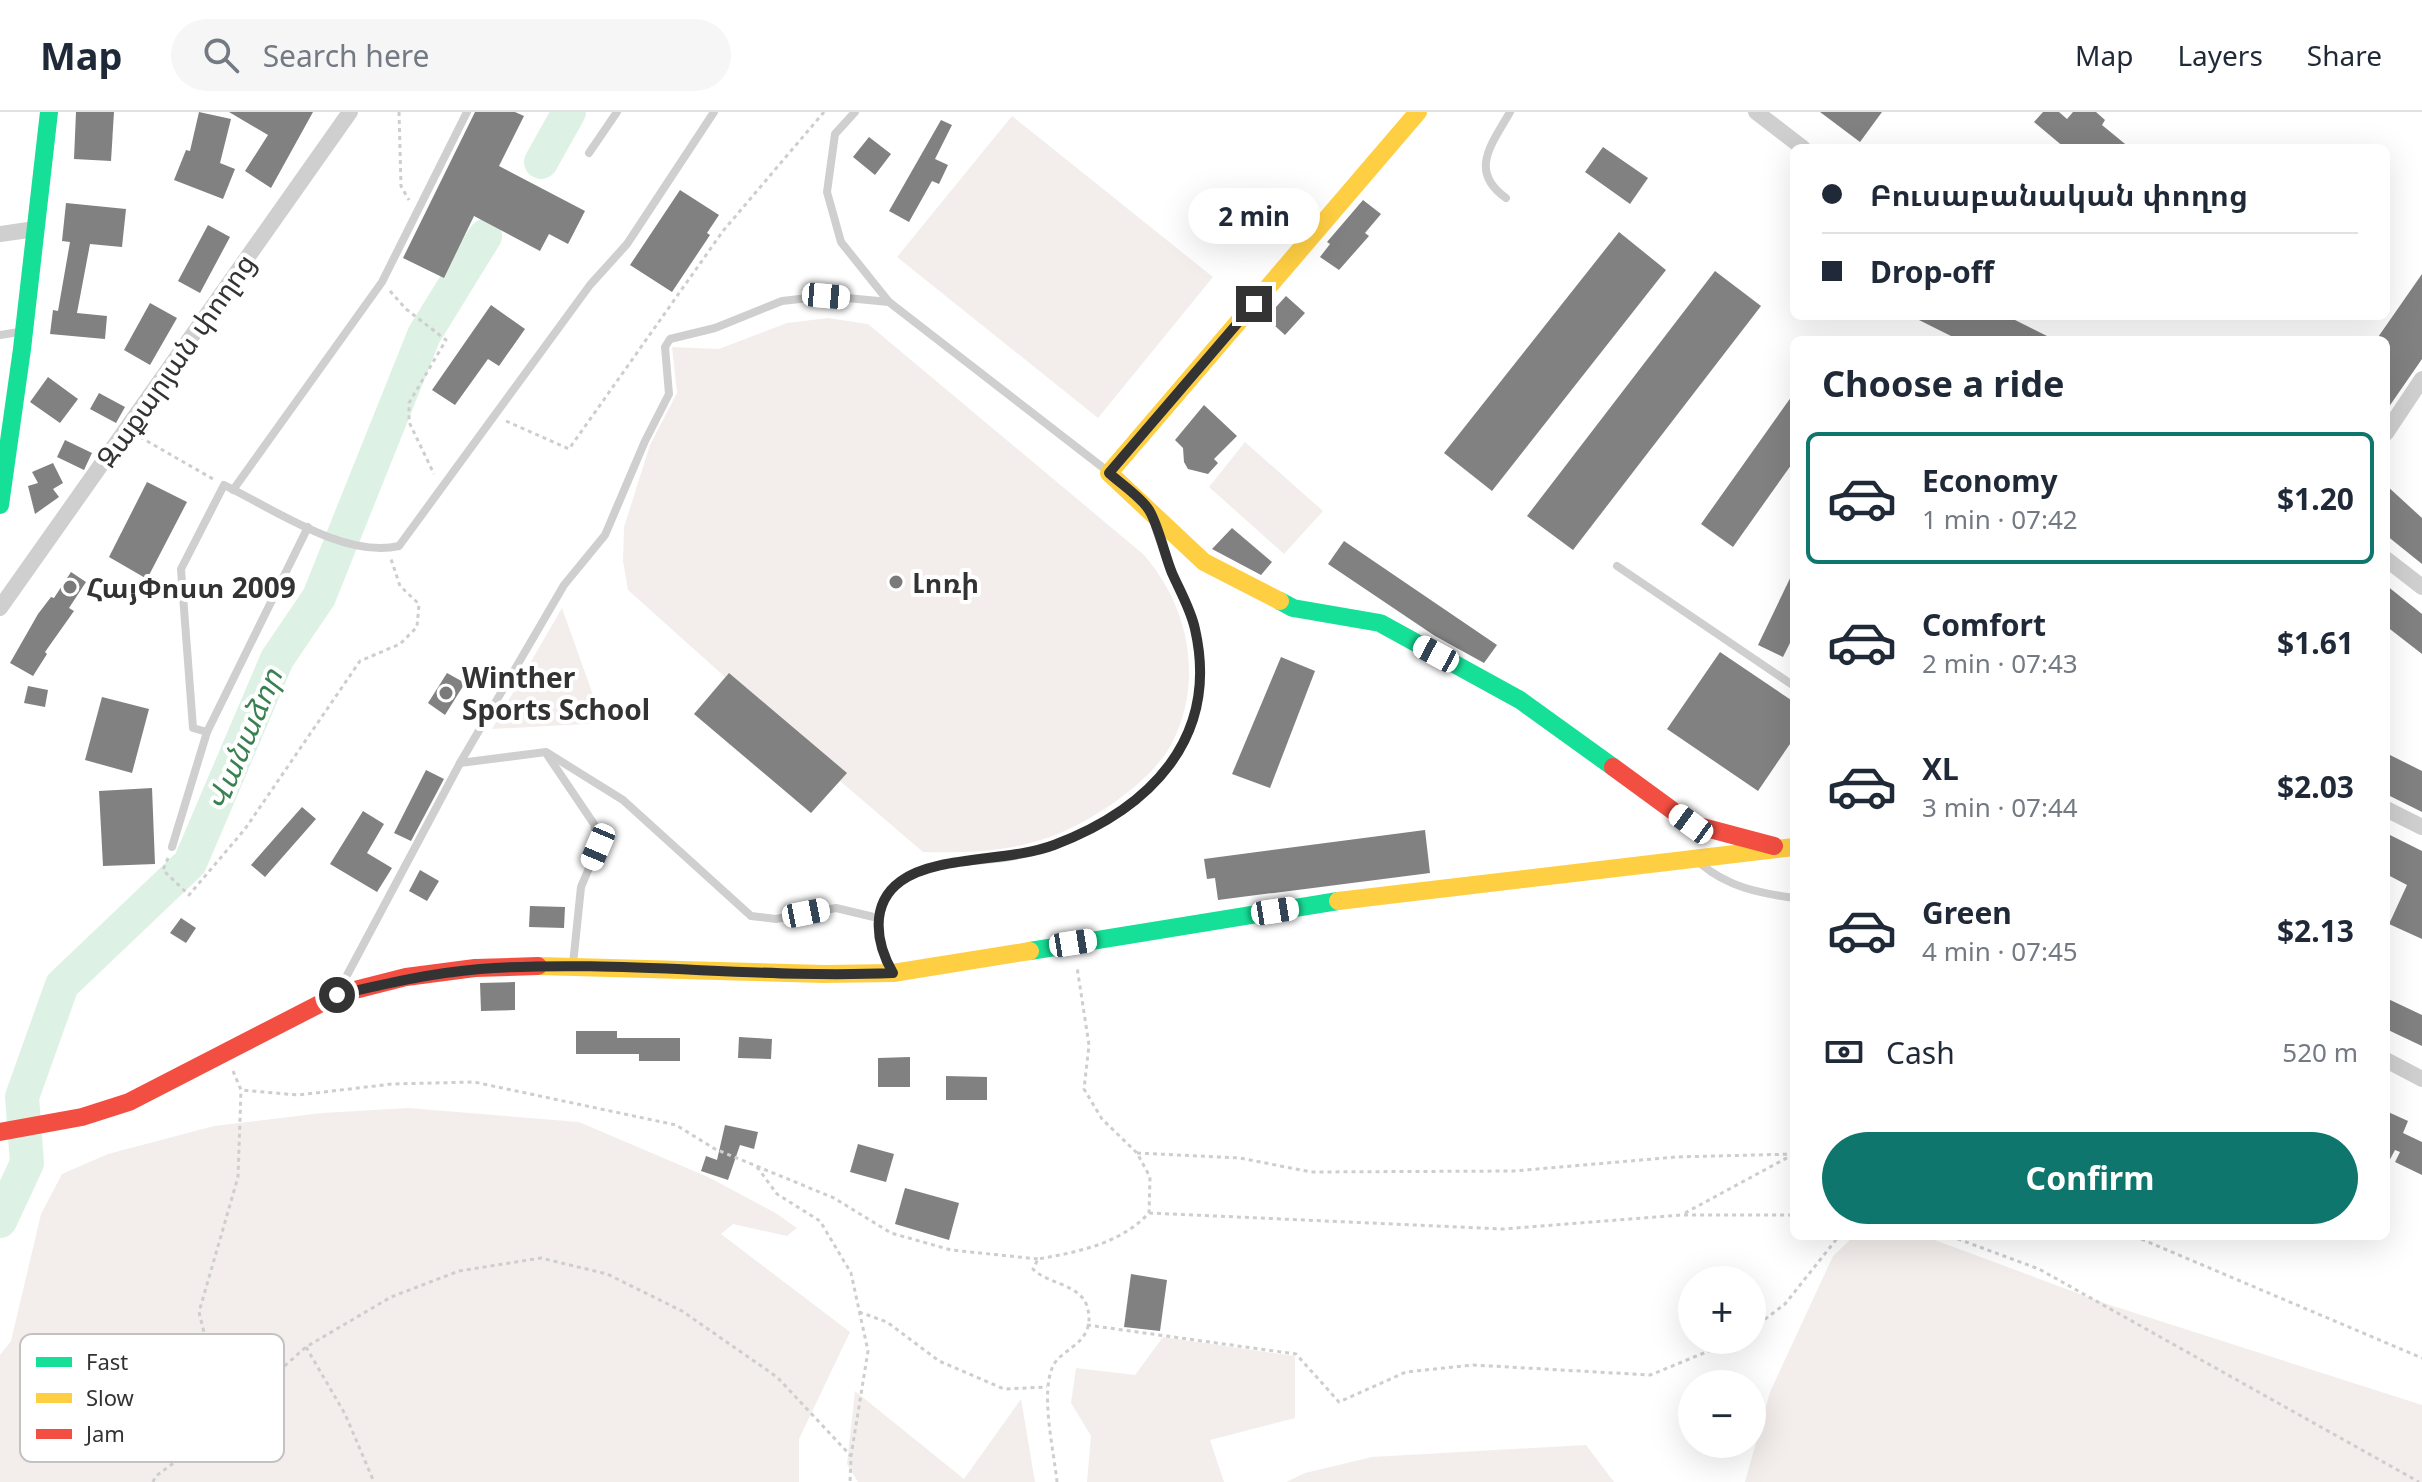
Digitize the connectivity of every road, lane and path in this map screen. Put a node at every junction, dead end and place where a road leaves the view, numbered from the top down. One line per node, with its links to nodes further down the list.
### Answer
1 (49, 112): 16 (street)
2 (350, 112): 25 (street, Զաքարյան փողոց)
3 (399, 112): 15 (path)
4 (467, 112): 15 (lane)
5 (617, 112): 13 (lane)
6 (714, 112): 23 (lane)
7 (824, 112): 26 (path)
8 (855, 112): 19 (lane)
9 (1418, 112): 28 (street)
10 (1510, 112): 14 (lane)
11 (1756, 112): 12 (street)
12 (1798, 144)
13 (589, 153)
14 (1506, 198)
15 (416, 214): 18 (lane)
16 (35, 229): 17 (street); 20 (street)
17 (0, 234)
18 (382, 282): 30 (path); 31 (lane)
19 (889, 302): 28 (lane); 43 (lane)
20 (24, 332): 21 (lane); 32 (street)
21 (0, 335)
22 (2422, 379): 24 (street)
23 (494, 415): 26 (path); 30 (lane)
24 (2390, 427)
25 (126, 430): 29 (path); 39 (street, Զաքարյան փողոց)
26 (569, 449): 27 (path)
27 (575, 451)
28 (1109, 473): 33 (street)
29 (224, 485): 31 (lane); 41 (lane)
30 (441, 488): 35 (lane)
31 (233, 490): 34 (lane)
32 (0, 505)
33 (1149, 510): 47 (street); 51 (lane)
34 (308, 527): 35 (lane); 41 (lane)
35 (388, 549): 49 (path)
36 (2390, 562): 38 (street)
37 (1617, 566): 40 (lane)
38 (2422, 587)
39 (0, 608)
40 (1790, 683)
41 (207, 732): 46 (lane)
42 (546, 752): 43 (lane); 51 (lane); 53 (lane)
43 (460, 763): 55 (lane)
44 (2390, 811): 45 (street)
45 (2422, 827)
46 (172, 847)
47 (1788, 848): 48 (street)
48 (1694, 859): 50 (lane); 52 (street)
49 (165, 872)
50 (1790, 897)
51 (878, 918): 54 (lane)
52 (1073, 943): 54 (street); 61 (path)
53 (573, 966): 54 (street); 56 (street)
54 (893, 973)
55 (345, 979)
56 (214, 1057): 59 (path); 60 (street)
57 (2390, 1062): 58 (street)
58 (2422, 1079)
59 (241, 1090): 64 (path); 75 (path)
60 (0, 1132)
61 (1137, 1153): 62 (path); 65 (path)
62 (1790, 1154)
63 (1790, 1156): 66 (path)
64 (755, 1165): 71 (path); 72 (path)
65 (1149, 1213): 66 (path); 71 (path)
66 (1681, 1215): 67 (path)
67 (1790, 1215)
68 (1836, 1240): 73 (path)
69 (1961, 1240): 87 (path)
70 (2143, 1240): 78 (path)
71 (1038, 1259): 74 (path)
72 (859, 1312): 80 (path); 81 (path)
73 (1766, 1318)
74 (1087, 1325): 77 (path); 80 (path)
75 (204, 1334)
76 (306, 1347): 79 (path); 81 (path); 84 (path)
77 (1702, 1354)
78 (2422, 1358)
79 (284, 1366)
80 (1047, 1387): 86 (path)
81 (851, 1456): 85 (path)
82 (175, 1462): 83 (path)
83 (153, 1482)
84 (374, 1482)
85 (850, 1482)
86 (1057, 1482)
87 (2419, 1482)

